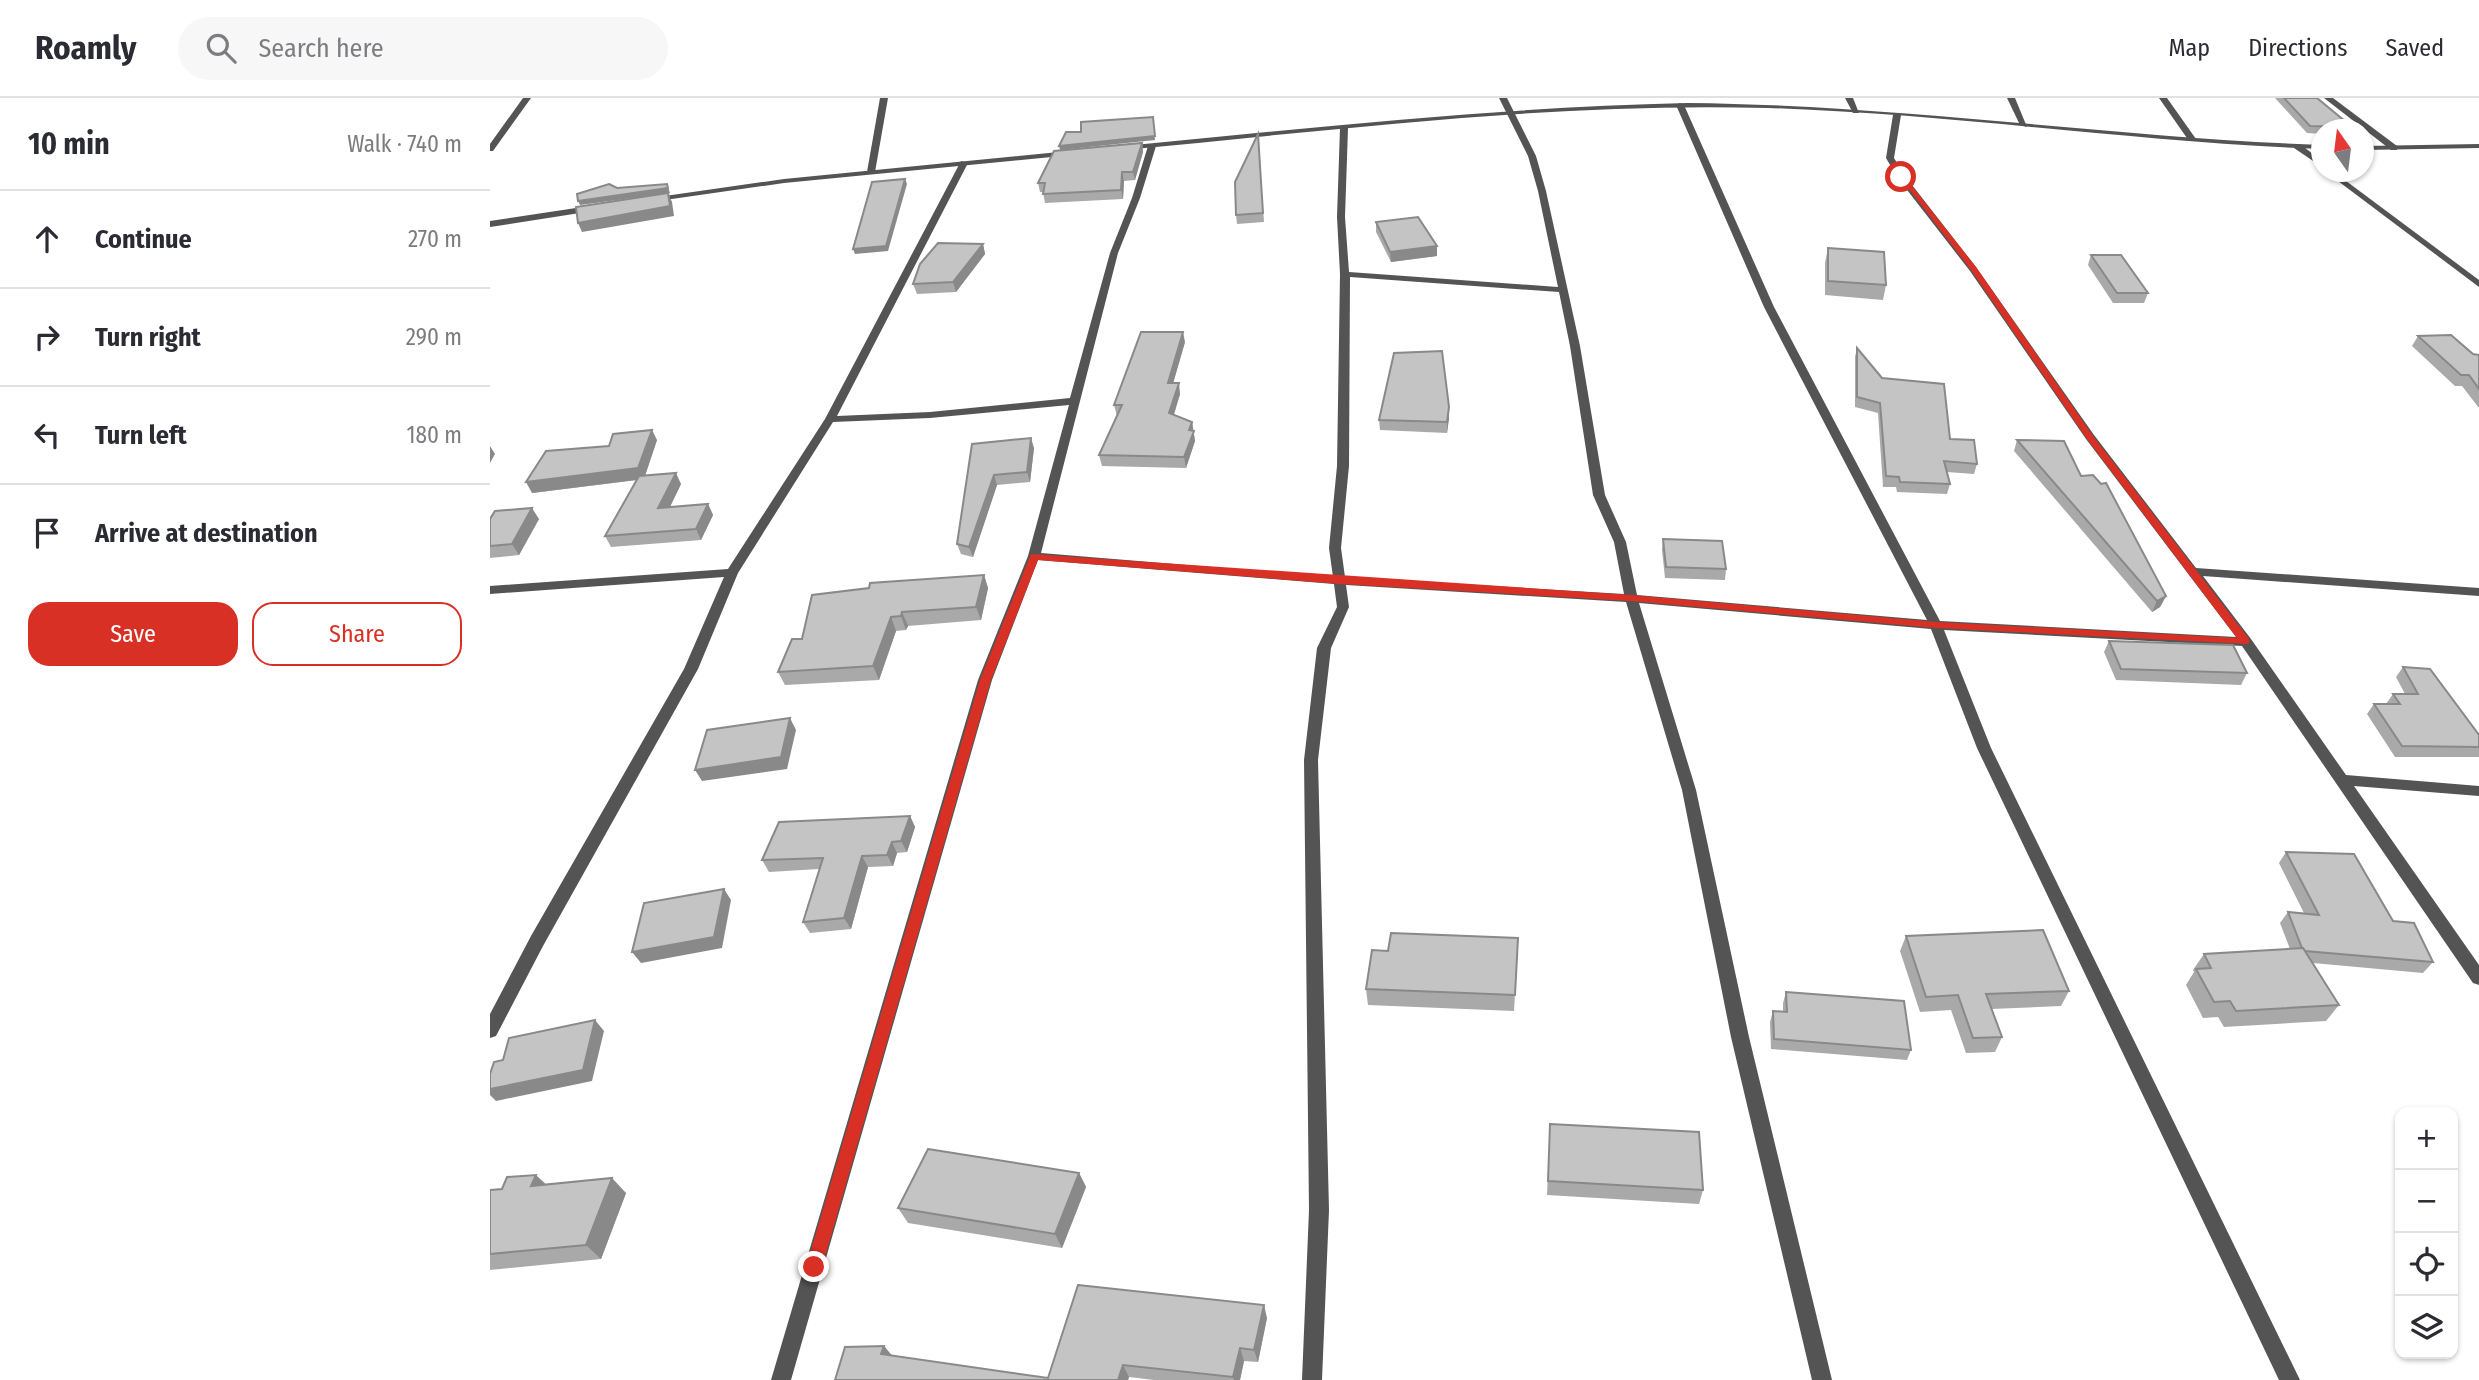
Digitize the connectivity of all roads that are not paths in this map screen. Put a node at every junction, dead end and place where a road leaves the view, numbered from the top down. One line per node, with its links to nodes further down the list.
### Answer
1 (527, 98): 21 (street)
2 (884, 98): 26 (street)
3 (1503, 98): 10 (street)
4 (1849, 98): 9 (street)
5 (2011, 98): 12 (street)
6 (2163, 98): 14 (street)
7 (2328, 98): 20 (street)
8 (1690, 103): 9 (street); 10 (street); 43 (street)
9 (1856, 111): 11 (street)
10 (1513, 113): 13 (street); 33 (street)
11 (1897, 115): 12 (street); 37 (street)
12 (2024, 125): 14 (street)
13 (1344, 128): 15 (street); 31 (street)
14 (2192, 139): 16 (street)
15 (1152, 146): 22 (street); 34 (street)
16 (2297, 146): 18 (street); 24 (street)
17 (2479, 146): 20 (street)
18 (2311, 147)
19 (2374, 148): 20 (street)
20 (2394, 148)
21 (490, 149)
22 (1111, 149)
23 (1084, 152): 25 (street)
24 (2311, 157)
25 (964, 163): 26 (street); 35 (street)
26 (871, 172): 28 (street)
27 (2343, 182): 32 (street)
28 (639, 201)
29 (612, 206): 30 (street)
30 (490, 224)
31 (1345, 274): 33 (street); 39 (street)
32 (2479, 284)
33 (1563, 290): 42 (street)
34 (1075, 401): 35 (street); 36 (street)
35 (830, 419): 38 (street)
36 (1034, 556): 39 (street); 49 (street)
37 (2193, 572): 41 (street); 44 (street)
38 (732, 573): 40 (street); 48 (street)
39 (1340, 581): 42 (street); 50 (street)
40 (490, 590)
41 (2479, 592)
42 (1631, 598): 43 (street); 51 (street)
43 (1936, 625): 44 (street); 52 (street)
44 (2246, 642): 45 (street)
45 (2344, 780): 46 (street); 47 (street)
46 (2479, 791)
47 (2479, 978)
48 (490, 1031)
49 (781, 1380)
50 (1312, 1380)
51 (1822, 1380)
52 (2290, 1380)

